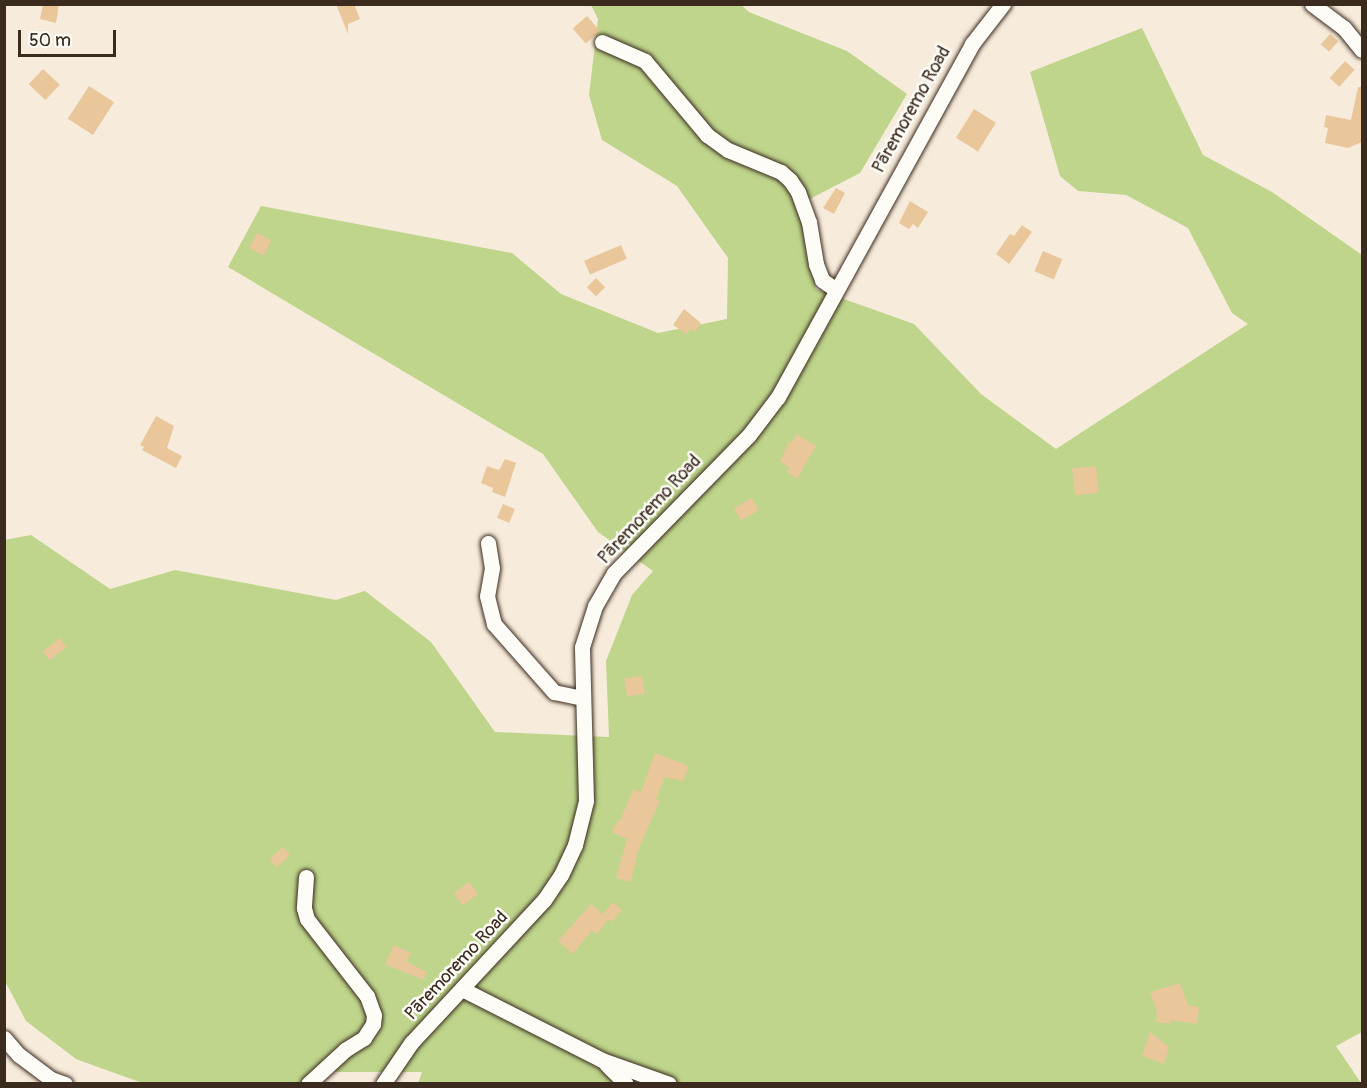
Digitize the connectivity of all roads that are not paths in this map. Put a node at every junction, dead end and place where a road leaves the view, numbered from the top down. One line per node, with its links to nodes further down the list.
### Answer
1 (1003, 4): 5 (street, Pāremoremo Road)
2 (1312, 4): 4 (street)
3 (602, 42): 5 (street)
4 (1362, 50)
5 (835, 289): 7 (street, Pāremoremo Road)
6 (488, 543): 7 (street)
7 (582, 698): 9 (street, Pāremoremo Road)
8 (306, 877): 13 (street)
9 (462, 989): 11 (street); 14 (street, Pāremoremo Road)
10 (4, 1038): 12 (street)
11 (602, 1060): 15 (street); 16 (street)
12 (65, 1083)
13 (308, 1083)
14 (383, 1083)
15 (626, 1083)
16 (669, 1083)

